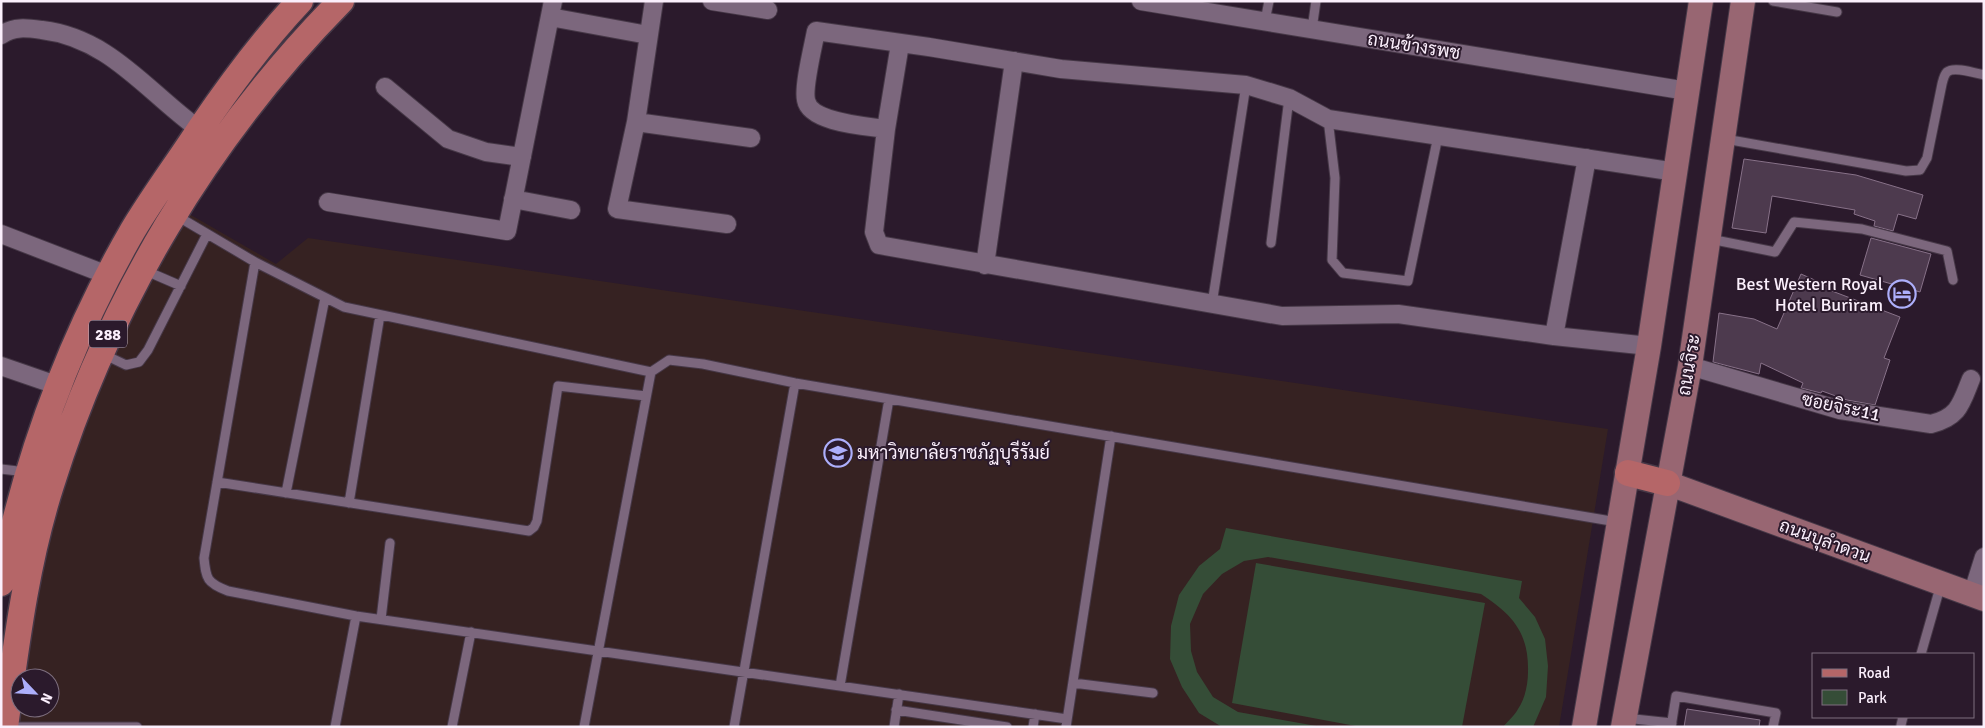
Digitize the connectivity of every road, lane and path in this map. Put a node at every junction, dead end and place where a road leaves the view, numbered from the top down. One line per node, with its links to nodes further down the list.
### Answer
1 (341, 1): 38 (main road, 288)
2 (654, 1): 17 (street)
3 (712, 1): 12 (street)
4 (1141, 1): 14 (street, ถนนข้างรพช)
5 (1269, 1): 14 (lane)
6 (1316, 1): 15 (lane)
7 (1701, 1): 23 (main road)
8 (1744, 1): 31 (main road, ถนนจิระ)
9 (1773, 1): 13 (lane)
10 (295, 3): 28 (main road, 288)
11 (551, 9): 17 (street); 32 (street)
12 (768, 10)
13 (1837, 12)
14 (1265, 21): 15 (street, ถนนข้างรพช)
15 (1312, 29): 23 (street, ถนนข้างรพช)
16 (1, 35): 28 (street)
17 (648, 35): 26 (street)
18 (900, 44): 19 (street); 27 (street); 27 (street)
19 (1014, 61): 21 (street); 45 (street)
20 (1984, 75): 31 (lane)
21 (1246, 85): 24 (street); 51 (lane)
22 (385, 87): 32 (street)
23 (1687, 91): 34 (main road)
24 (1290, 98): 25 (street); 43 (lane)
25 (1328, 119): 29 (street); 29 (lane)
26 (636, 122): 30 (street); 39 (street)
27 (886, 128): 45 (street)
28 (200, 130): 47 (main road, 288)
29 (1438, 136): 33 (street)
30 (751, 138)
31 (1724, 139): 42 (main road, ถนนจิระ)
32 (522, 157): 35 (street)
33 (1587, 158): 34 (street); 53 (street)
34 (1676, 172): 54 (main road)
35 (513, 200): 36 (street); 37 (street)
36 (328, 202)
37 (571, 210)
38 (174, 214): 41 (lane); 46 (main road, 288)
39 (727, 224)
40 (1, 234): 47 (street)
41 (207, 234): 44 (lane); 49 (lane)
42 (1710, 239): 48 (lane); 57 (main road, ถนนจิระ)
43 (1271, 242)
44 (255, 262): 50 (lane); 68 (lane)
45 (985, 265): 51 (street)
46 (142, 269): 49 (lane); 55 (main road, 288)
47 (110, 276): 61 (main road, 288)
48 (1953, 280)
49 (181, 286): 55 (lane)
50 (324, 298): 52 (lane); 70 (lane)
51 (1212, 304): 53 (street)
52 (380, 315): 58 (lane); 71 (lane)
53 (1554, 336): 54 (street)
54 (1649, 346): 67 (main road)
55 (100, 352): 94 (main road, 288)
56 (1, 366): 61 (street)
57 (1690, 366): 59 (street, ซอยจิระ11); 69 (main road, ถนนจิระ)
58 (651, 372): 60 (lane); 62 (lane)
59 (1971, 379)
60 (795, 383): 63 (lane); 84 (lane)
61 (59, 386): 66 (main road, 288)
62 (646, 396): 71 (lane); 82 (lane)
63 (889, 399): 64 (lane); 86 (lane)
64 (1111, 436): 72 (lane); 85 (lane)
65 (1, 469): 66 (lane)
66 (29, 472): 73 (main road, 288)
67 (1628, 473): 69 (main road); 72 (main road)
68 (217, 482): 70 (lane); 79 (lane)
69 (1667, 482): 77 (main road, ถนนบุลำดวน); 91 (main road, ถนนจิระ)
70 (286, 493): 71 (lane)
71 (349, 503)
72 (1618, 522): 104 (main road)
73 (6, 538): 76 (main road, 288)
74 (390, 543): 80 (lane)
75 (1984, 557): 78 (street)
76 (1, 583)
77 (1942, 584): 78 (main road, ถนนบุลำดวน); 83 (lane)
78 (1978, 597)
79 (356, 616): 80 (lane); 97 (lane)
80 (381, 619): 81 (lane)
81 (470, 632): 82 (lane); 98 (lane)
82 (598, 651): 84 (lane); 99 (lane)
83 (1921, 653)
84 (744, 672): 86 (lane); 100 (lane)
85 (1073, 684): 87 (lane); 92 (lane)
86 (840, 686): 88 (lane)
87 (1153, 693)
88 (899, 694): 89 (lane); 90 (lane)
89 (896, 710): 101 (lane); 102 (lane)
90 (1035, 714): 92 (lane); 103 (lane)
91 (1624, 722): 93 (lane)
92 (1067, 723)
93 (1671, 725): 105 (lane)
94 (5, 727)
95 (16, 727): 96 (lane)
96 (136, 727)
97 (335, 727)
98 (452, 727)
99 (584, 727)
100 (734, 727)
101 (894, 727)
102 (1007, 727)
103 (1033, 727)
104 (1584, 727)
105 (1773, 727)

